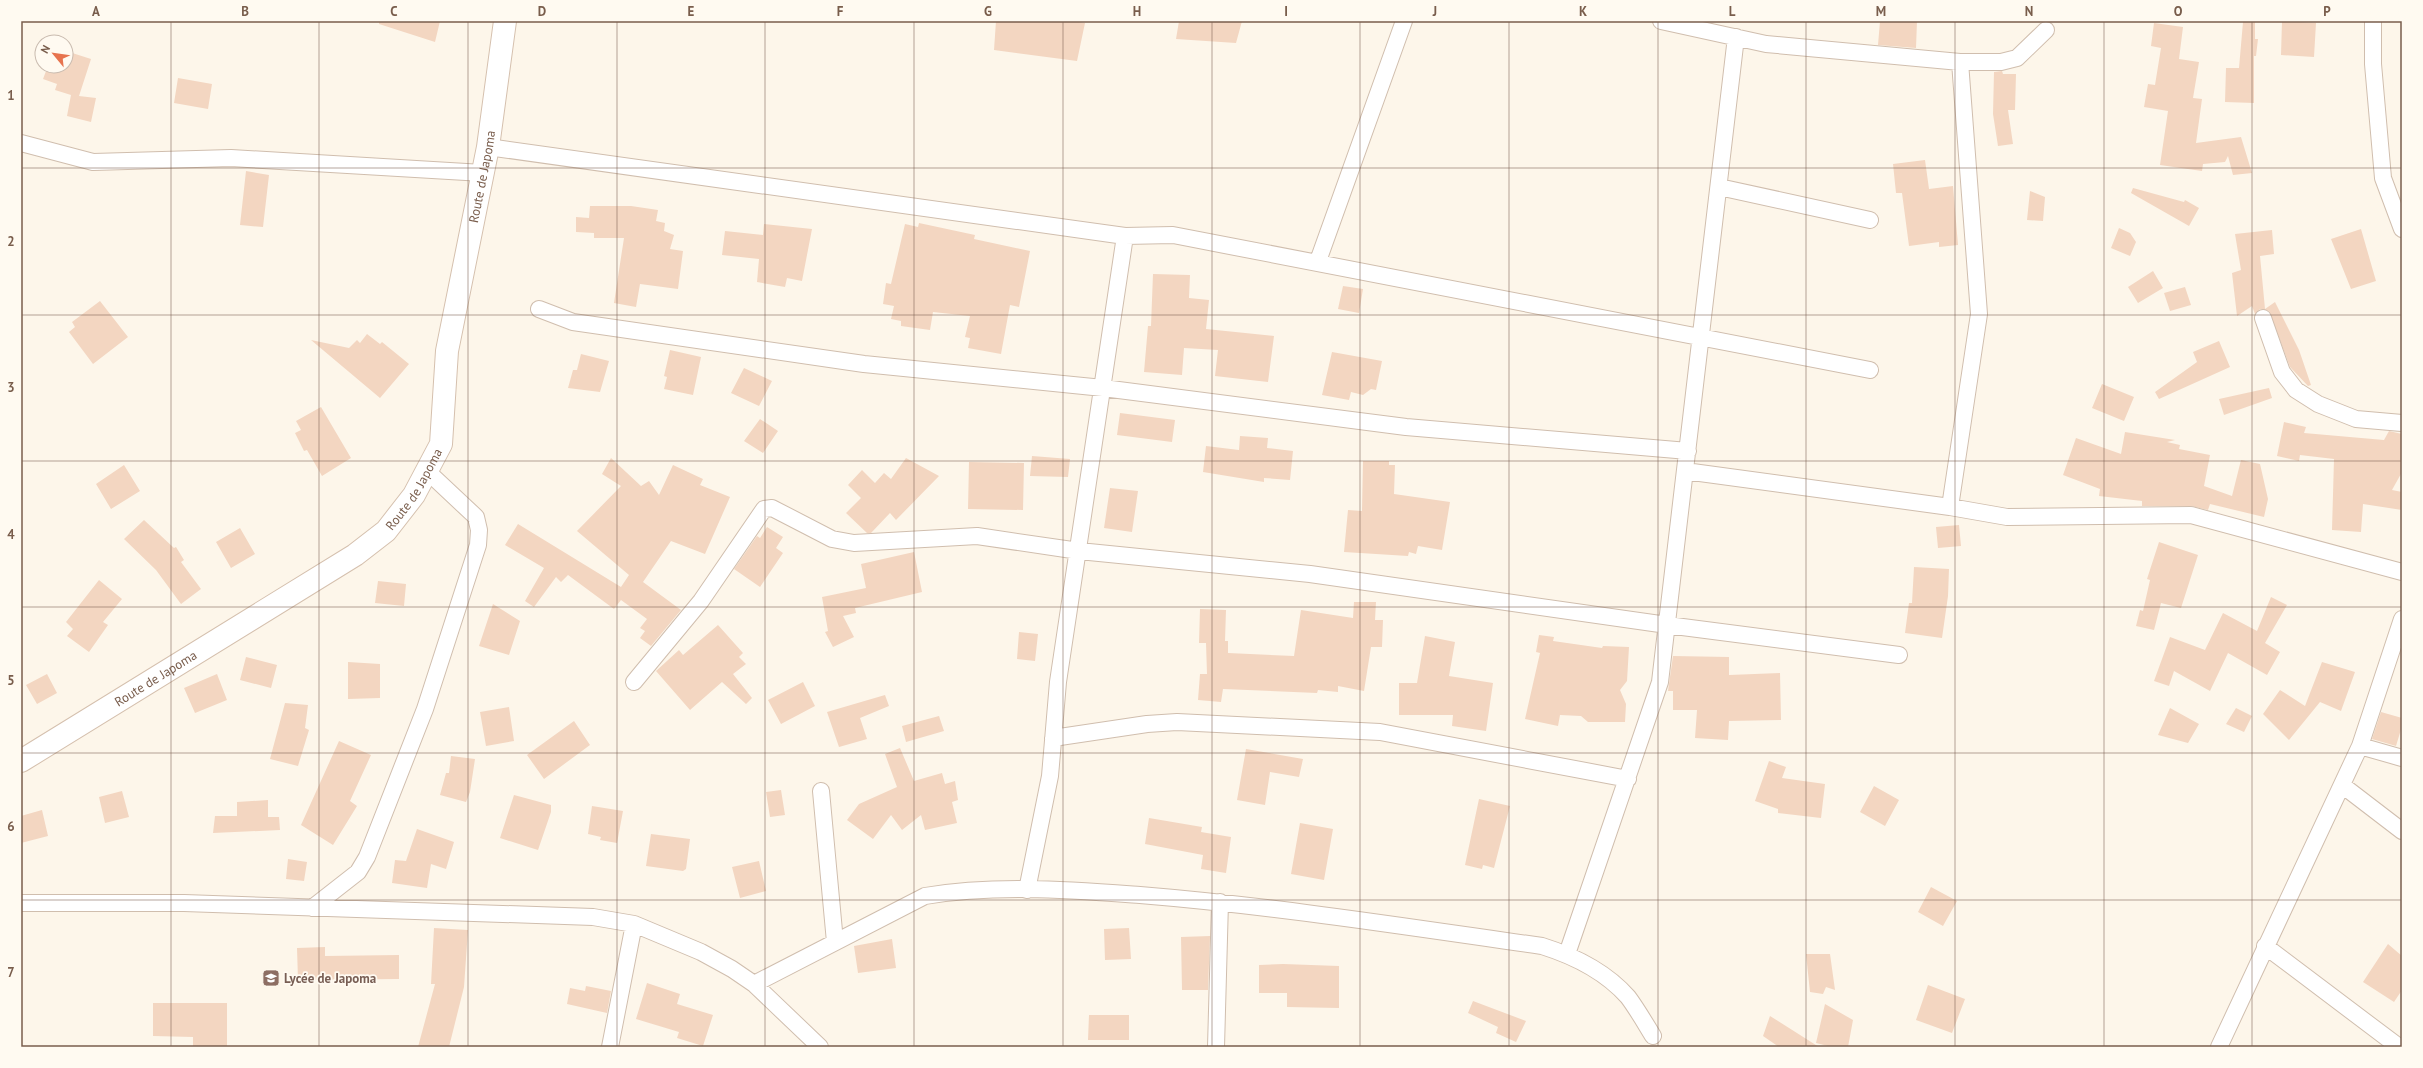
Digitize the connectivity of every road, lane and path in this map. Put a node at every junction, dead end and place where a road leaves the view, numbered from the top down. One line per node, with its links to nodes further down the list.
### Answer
1 (505, 21): 9 (street, Route de Japoma)
2 (1404, 21): 15 (street)
3 (1661, 21): 6 (street)
4 (2373, 21): 13 (street)
5 (2046, 30): 7 (street)
6 (1736, 37): 7 (street); 11 (street)
7 (1960, 62): 25 (street)
8 (21, 143): 10 (street)
9 (488, 147): 10 (street, Route de Japoma); 14 (street)
10 (484, 173): 23 (street, Route de Japoma)
11 (1718, 187): 12 (street); 18 (street)
12 (1870, 220)
13 (2402, 229)
14 (1126, 236): 15 (street); 20 (street)
15 (1318, 261): 18 (street)
16 (539, 309): 20 (street)
17 (2263, 318): 21 (street)
18 (1701, 337): 19 (street); 22 (street)
19 (1870, 370)
20 (1103, 388): 22 (street); 26 (street)
21 (2402, 423)
22 (1688, 451): 24 (street)
23 (427, 471): 35 (street, Route de Japoma); 43 (street)
24 (1685, 471): 25 (street); 29 (street)
25 (1950, 507): 27 (street)
26 (1079, 551): 29 (street); 31 (street); 32 (street)
27 (2402, 572)
28 (2402, 619): 33 (street)
29 (1667, 625): 30 (street); 36 (street)
30 (1899, 655)
31 (634, 682)
32 (1053, 738): 36 (street); 40 (street)
33 (2360, 746): 34 (street); 37 (street)
34 (2402, 758)
35 (21, 761)
36 (1628, 779): 47 (street)
37 (2342, 785): 39 (street); 46 (street)
38 (821, 791): 45 (street)
39 (2402, 831)
40 (1026, 890): 41 (street); 45 (street)
41 (1220, 902): 47 (street); 52 (street)
42 (21, 903): 43 (street)
43 (312, 908): 44 (street)
44 (634, 924): 48 (street); 50 (street)
45 (835, 942): 48 (street)
46 (2265, 946): 53 (street); 54 (street)
47 (1568, 954): 49 (street)
48 (754, 984): 51 (street)
49 (1653, 1036)
50 (610, 1047)
51 (820, 1047)
52 (1216, 1047)
53 (2219, 1047)
54 (2399, 1047)

